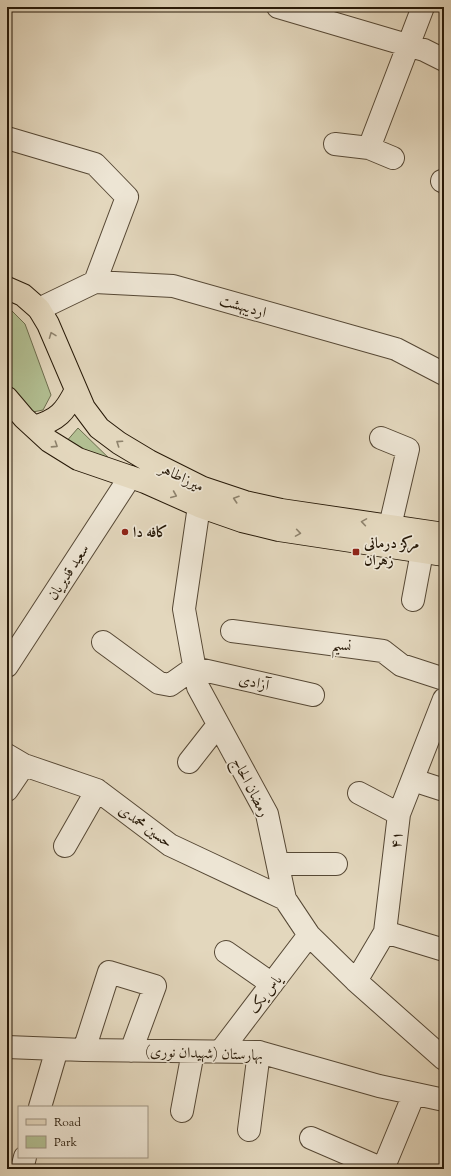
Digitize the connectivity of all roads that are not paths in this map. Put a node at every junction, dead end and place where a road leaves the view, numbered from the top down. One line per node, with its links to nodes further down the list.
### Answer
1 (278, 7): 3 (street)
2 (423, 7): 3 (street)
3 (408, 45): 4 (street); 7 (street)
4 (444, 60)
5 (7, 138): 9 (street)
6 (335, 144): 7 (street)
7 (369, 148): 8 (street)
8 (393, 158)
9 (95, 282): 11 (street, اردیبهشت); 12 (street, اردیبهشت)
10 (7, 288): 11 (main road, میرزاطاهر)
11 (39, 309): 13 (main road, میرزاطاهر, one-way to 11)
12 (444, 374)
13 (76, 390): 15 (main road); 19 (main road, میرزاطاهر, one-way to 13)
14 (7, 398): 15 (main road, میرزاطاهر)
15 (34, 427): 17 (main road, میرزاطاهر, one-way to 17)
16 (381, 438): 19 (street)
17 (130, 477): 18 (main road, میرزاطاهر, one-way to 18); 26 (street, سعید قدیریان)
18 (199, 506): 21 (main road, میرزاطاهر, one-way to 21); 27 (street, رمضان الحاج)
19 (390, 526): 20 (main road, میرزاطاهر)
20 (444, 534)
21 (422, 552): 22 (main road, میرزاطاهر); 23 (street)
22 (444, 555)
23 (413, 600)
24 (232, 631): 28 (street, نسیم)
25 (103, 642): 27 (street)
26 (11, 652)
27 (194, 668): 29 (street, آزادی); 31 (street, رمضان الحاج)
28 (444, 679)
29 (314, 695)
30 (444, 698): 34 (street, ۴۱)
31 (218, 725): 33 (street); 41 (street, رمضان الحاج)
32 (15, 760): 35 (street); 36 (street, حسین محمدی)
33 (189, 762)
34 (413, 780): 37 (street); 39 (street, ۴۱)
35 (7, 790)
36 (97, 790): 40 (street); 43 (street, حسین محمدی)
37 (444, 790)
38 (359, 793): 39 (street)
39 (400, 814): 44 (street, ۴۱)
40 (64, 846)
41 (279, 864): 42 (street); 43 (street, رمضان الحاج)
42 (336, 864)
43 (285, 899): 45 (street, رمضان الحاج)
44 (385, 932): 46 (street); 48 (street, ۴۱)
45 (309, 936): 48 (street, رمضان الحاج); 49 (street, یاس یک)
46 (444, 950)
47 (226, 952): 49 (street)
48 (356, 981): 57 (street, رمضان الحاج)
49 (272, 984): 55 (street, یاس یک)
50 (7, 1047): 51 (street, بهارستان (شهیدان نوری))
51 (57, 1049): 52 (street, بهارستان (شهیدان نوری)); 60 (street)
52 (84, 1050): 53 (street, بهارستان (شهیدان نوری)); 53 (street)
53 (131, 1051): 54 (street, بهارستان (شهیدان نوری))
54 (193, 1052): 55 (street, بهارستان (شهیدان نوری)); 61 (street)
55 (220, 1052): 56 (street, بهارستان (شهیدان نوری))
56 (259, 1052): 58 (street, بهارستان (شهیدان نوری)); 62 (street)
57 (444, 1059)
58 (414, 1094): 59 (street, بهارستان (شهیدان نوری)); 66 (street)
59 (444, 1100)
60 (40, 1106)
61 (182, 1111)
62 (250, 1130)
63 (311, 1138): 66 (street)
64 (25, 1158): 65 (street)
65 (24, 1169)
66 (383, 1169)

